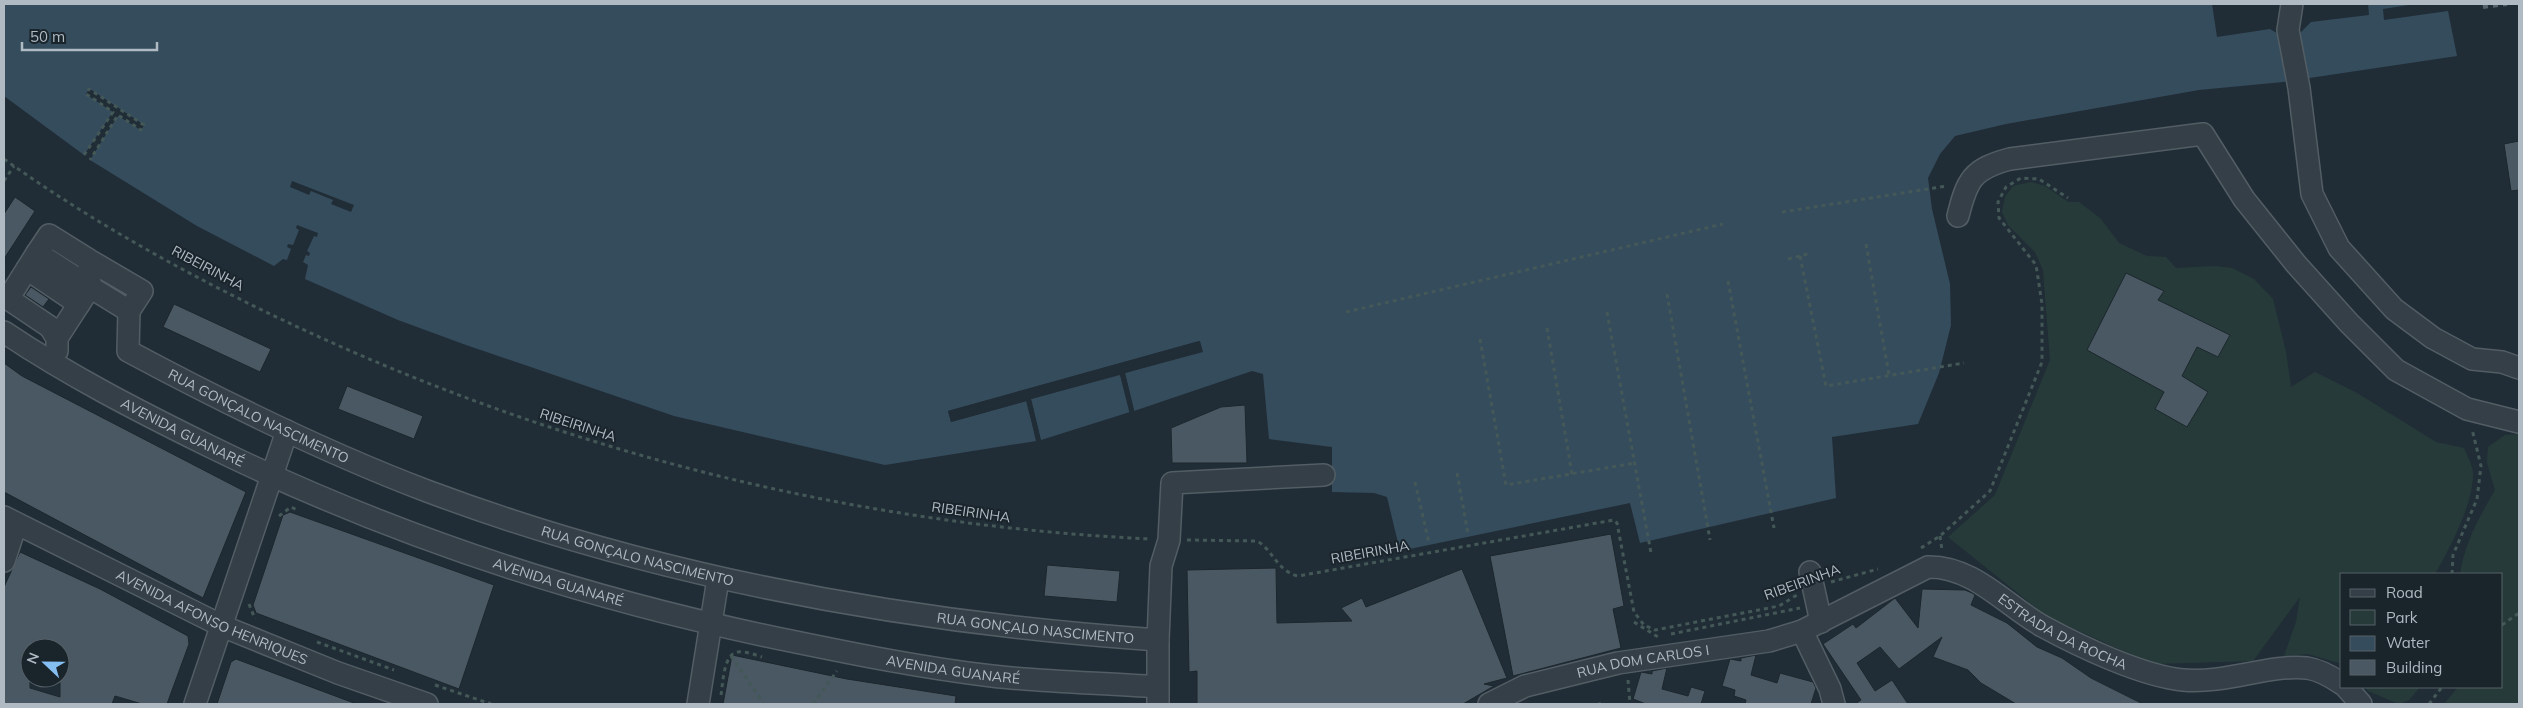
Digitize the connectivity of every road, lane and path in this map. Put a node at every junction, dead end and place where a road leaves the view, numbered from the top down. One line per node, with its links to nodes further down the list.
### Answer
1 (2292, 4): 29 (street)
2 (84, 155): 4 (path)
3 (4, 159): 5 (path, RIBEIRINHA)
4 (90, 160)
5 (14, 166): 6 (path); 46 (path, RIBEIRINHA)
6 (4, 181)
7 (1968, 183): 9 (path); 10 (street); 31 (street)
8 (2068, 198): 45 (path)
9 (1782, 212)
10 (1958, 216)
11 (1722, 224): 22 (path)
12 (1866, 244): 30 (path)
13 (1811, 253): 14 (path)
14 (1800, 256): 15 (path); 30 (path)
15 (1788, 259)
16 (89, 260): 17 (street); 20 (street); 21 (street)
17 (20, 280): 20 (street); 20 (street)
18 (1728, 281): 43 (path)
19 (1667, 294): 47 (path)
20 (75, 310): 21 (street); 28 (street)
21 (128, 311): 33 (street, RUA GONÇALO NASCIMENTO)
22 (1346, 312)
23 (1607, 312): 34 (path)
24 (1547, 328): 36 (path)
25 (4, 332): 28 (street, AVENIDA GUANARÉ)
26 (1480, 339): 36 (path)
27 (1964, 363): 30 (path)
28 (60, 366): 38 (street, AVENIDA GUANARÉ)
29 (2519, 368)
30 (1889, 375)
31 (2467, 409): 32 (street); 52 (path)
32 (2519, 422)
33 (288, 431): 38 (street); 53 (street, RUA GONÇALO NASCIMENTO)
34 (1635, 463): 36 (path); 49 (path)
35 (1457, 473): 44 (path)
36 (1572, 474)
37 (1324, 475): 46 (street)
38 (271, 477): 61 (street, AVENIDA GUANARÉ); 62 (street)
39 (1415, 482): 48 (path)
40 (291, 508): 42 (path)
41 (10, 521): 50 (street); 62 (street, AVENIDA AFONSO HENRIQUES)
42 (276, 524)
43 (1774, 528)
44 (1468, 534)
45 (1940, 536)
46 (1169, 540): 54 (path, RIBEIRINHA); 65 (street)
47 (1710, 540)
48 (1429, 543)
49 (1651, 553)
50 (4, 561)
51 (1879, 569): 54 (path, RIBEIRINHA)
52 (2452, 573)
53 (718, 578): 61 (street); 65 (street, RUA GONÇALO NASCIMENTO)
54 (1813, 586): 58 (path); 59 (street)
55 (252, 595): 57 (path)
56 (2519, 613): 60 (path)
57 (264, 622)
58 (1634, 622)
59 (1821, 622): 63 (street, ESTRADA DA ROCHA); 70 (street, ESTRADA DA ROCHA)
60 (2503, 624)
61 (712, 625): 73 (street, AVENIDA GUANARÉ); 77 (street)
62 (222, 626): 74 (street); 75 (street, AVENIDA AFONSO HENRIQUES)
63 (1802, 631): 80 (street, RUA DOM CARLOS I); 81 (street)
64 (309, 639): 68 (path)
65 (1158, 640): 73 (street)
66 (731, 656): 78 (path)
67 (837, 671): 79 (path)
68 (400, 672)
69 (428, 682): 76 (path)
70 (2340, 683)
71 (2347, 688): 82 (street)
72 (2441, 688): 83 (path)
73 (1158, 696)
74 (195, 704)
75 (427, 704)
76 (491, 704)
77 (698, 704)
78 (764, 704)
79 (813, 704)
80 (1489, 704)
81 (1834, 704)
82 (2361, 704)
83 (2429, 704)

